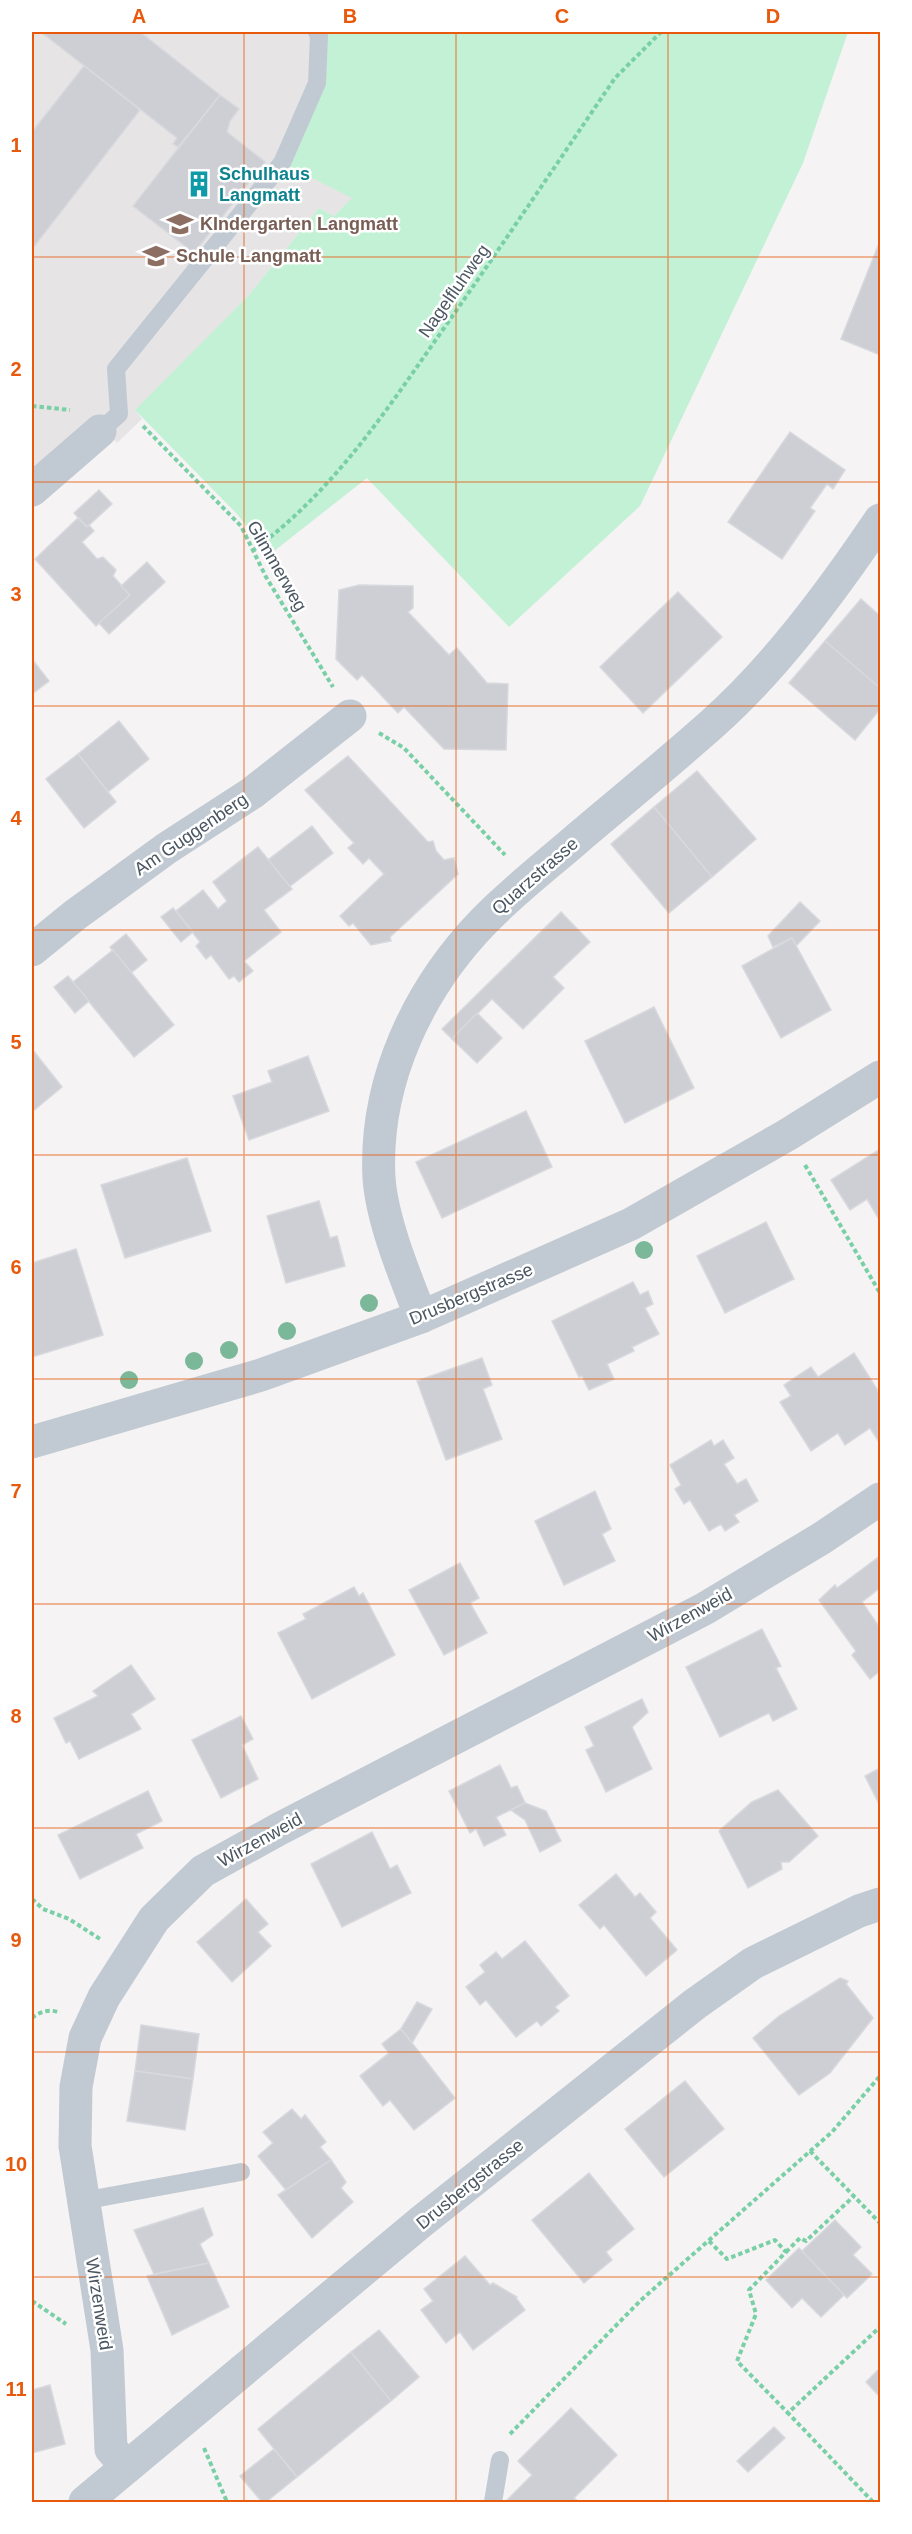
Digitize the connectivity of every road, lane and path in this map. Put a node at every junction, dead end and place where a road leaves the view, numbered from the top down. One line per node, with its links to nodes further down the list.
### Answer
1 (317, 32): 3 (lane)
2 (661, 32): 6 (path, Nagelfluhweg)
3 (109, 422): 4 (street); 6 (path, Glimmerweg)
4 (32, 490)
5 (880, 520): 15 (street, Quarzstrasse)
6 (252, 551): 7 (path, Glimmerweg)
7 (321, 669)
8 (350, 716): 11 (street, Am Guggenberg)
9 (404, 748): 10 (path)
10 (494, 844)
11 (32, 950)
12 (880, 1077): 13 (street, Drusbergstrasse)
13 (788, 1136): 14 (path); 15 (street, Drusbergstrasse)
14 (880, 1293)
15 (421, 1317): 16 (street, Drusbergstrasse)
16 (32, 1442)
17 (880, 1499): 20 (street, Wirzenweid)
18 (32, 1899): 20 (path)
19 (880, 1904): 31 (street, Drusbergstrasse)
20 (128, 1958): 25 (street, Wirzenweid)
21 (880, 2076): 22 (path)
22 (810, 2151): 24 (path); 27 (path)
23 (241, 2172): 25 (lane)
24 (854, 2196): 26 (path); 28 (path)
25 (82, 2201): 33 (street, Wirzenweid)
26 (880, 2223)
27 (709, 2241): 28 (path); 32 (path)
28 (786, 2252): 30 (path)
29 (880, 2327): 30 (path)
30 (788, 2413): 37 (path)
31 (185, 2421): 33 (street, Drusbergstrasse); 35 (path)
32 (500, 2460): 36 (lane)
33 (127, 2467): 34 (street, Drusbergstrasse)
34 (85, 2502)
35 (227, 2502)
36 (493, 2502)
37 (873, 2502)

